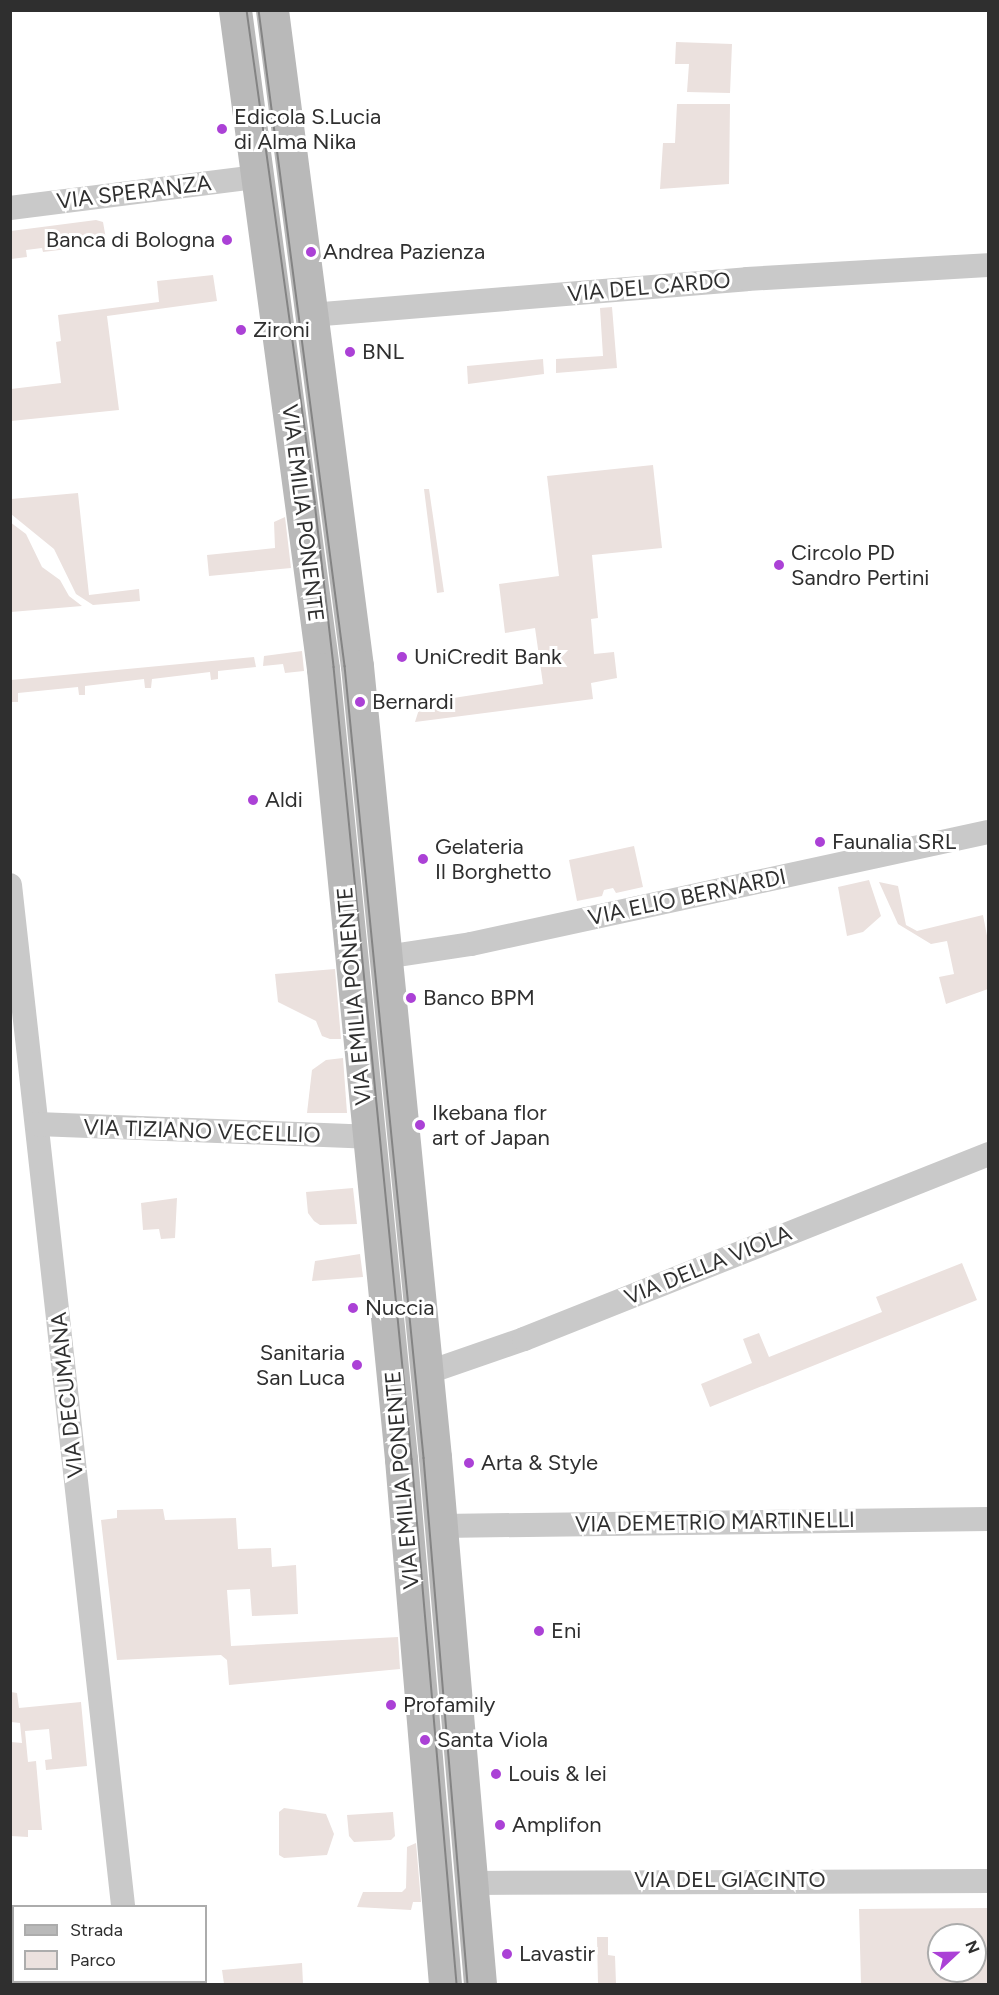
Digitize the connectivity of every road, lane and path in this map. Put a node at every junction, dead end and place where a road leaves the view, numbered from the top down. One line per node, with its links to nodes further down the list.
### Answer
1 (235, 10): 3 (main road, VIA EMILIA PONENTE)
2 (272, 10): 6 (main road, VIA EMILIA PONENTE)
3 (257, 177): 4 (street, VIA SPERANZA); 11 (main road, VIA EMILIA PONENTE)
4 (10, 208)
5 (988, 266): 6 (street, VIA DEL CARDO)
6 (311, 315): 9 (main road, VIA EMILIA PONENTE)
7 (988, 832): 9 (street, VIA ELIO BERNARDI)
8 (10, 885): 10 (street, VIA DECUMANA)
9 (385, 957): 13 (main road, VIA EMILIA PONENTE)
10 (37, 1124): 11 (street, VIA TIZIANO VECELLIO); 18 (street, VIA DECUMANA)
11 (368, 1137): 19 (main road, VIA EMILIA PONENTE)
12 (988, 1154): 13 (street, VIA DELLA VIOLA)
13 (426, 1373): 15 (main road, VIA EMILIA PONENTE)
14 (988, 1519): 15 (street, VIA DEMETRIO MARTINELLI)
15 (441, 1526): 17 (main road, VIA EMILIA PONENTE)
16 (988, 1881): 17 (street, VIA DEL GIACINTO)
17 (472, 1883): 20 (main road, VIA EMILIA PONENTE)
18 (123, 1905)
19 (445, 1984)
20 (480, 1984)

